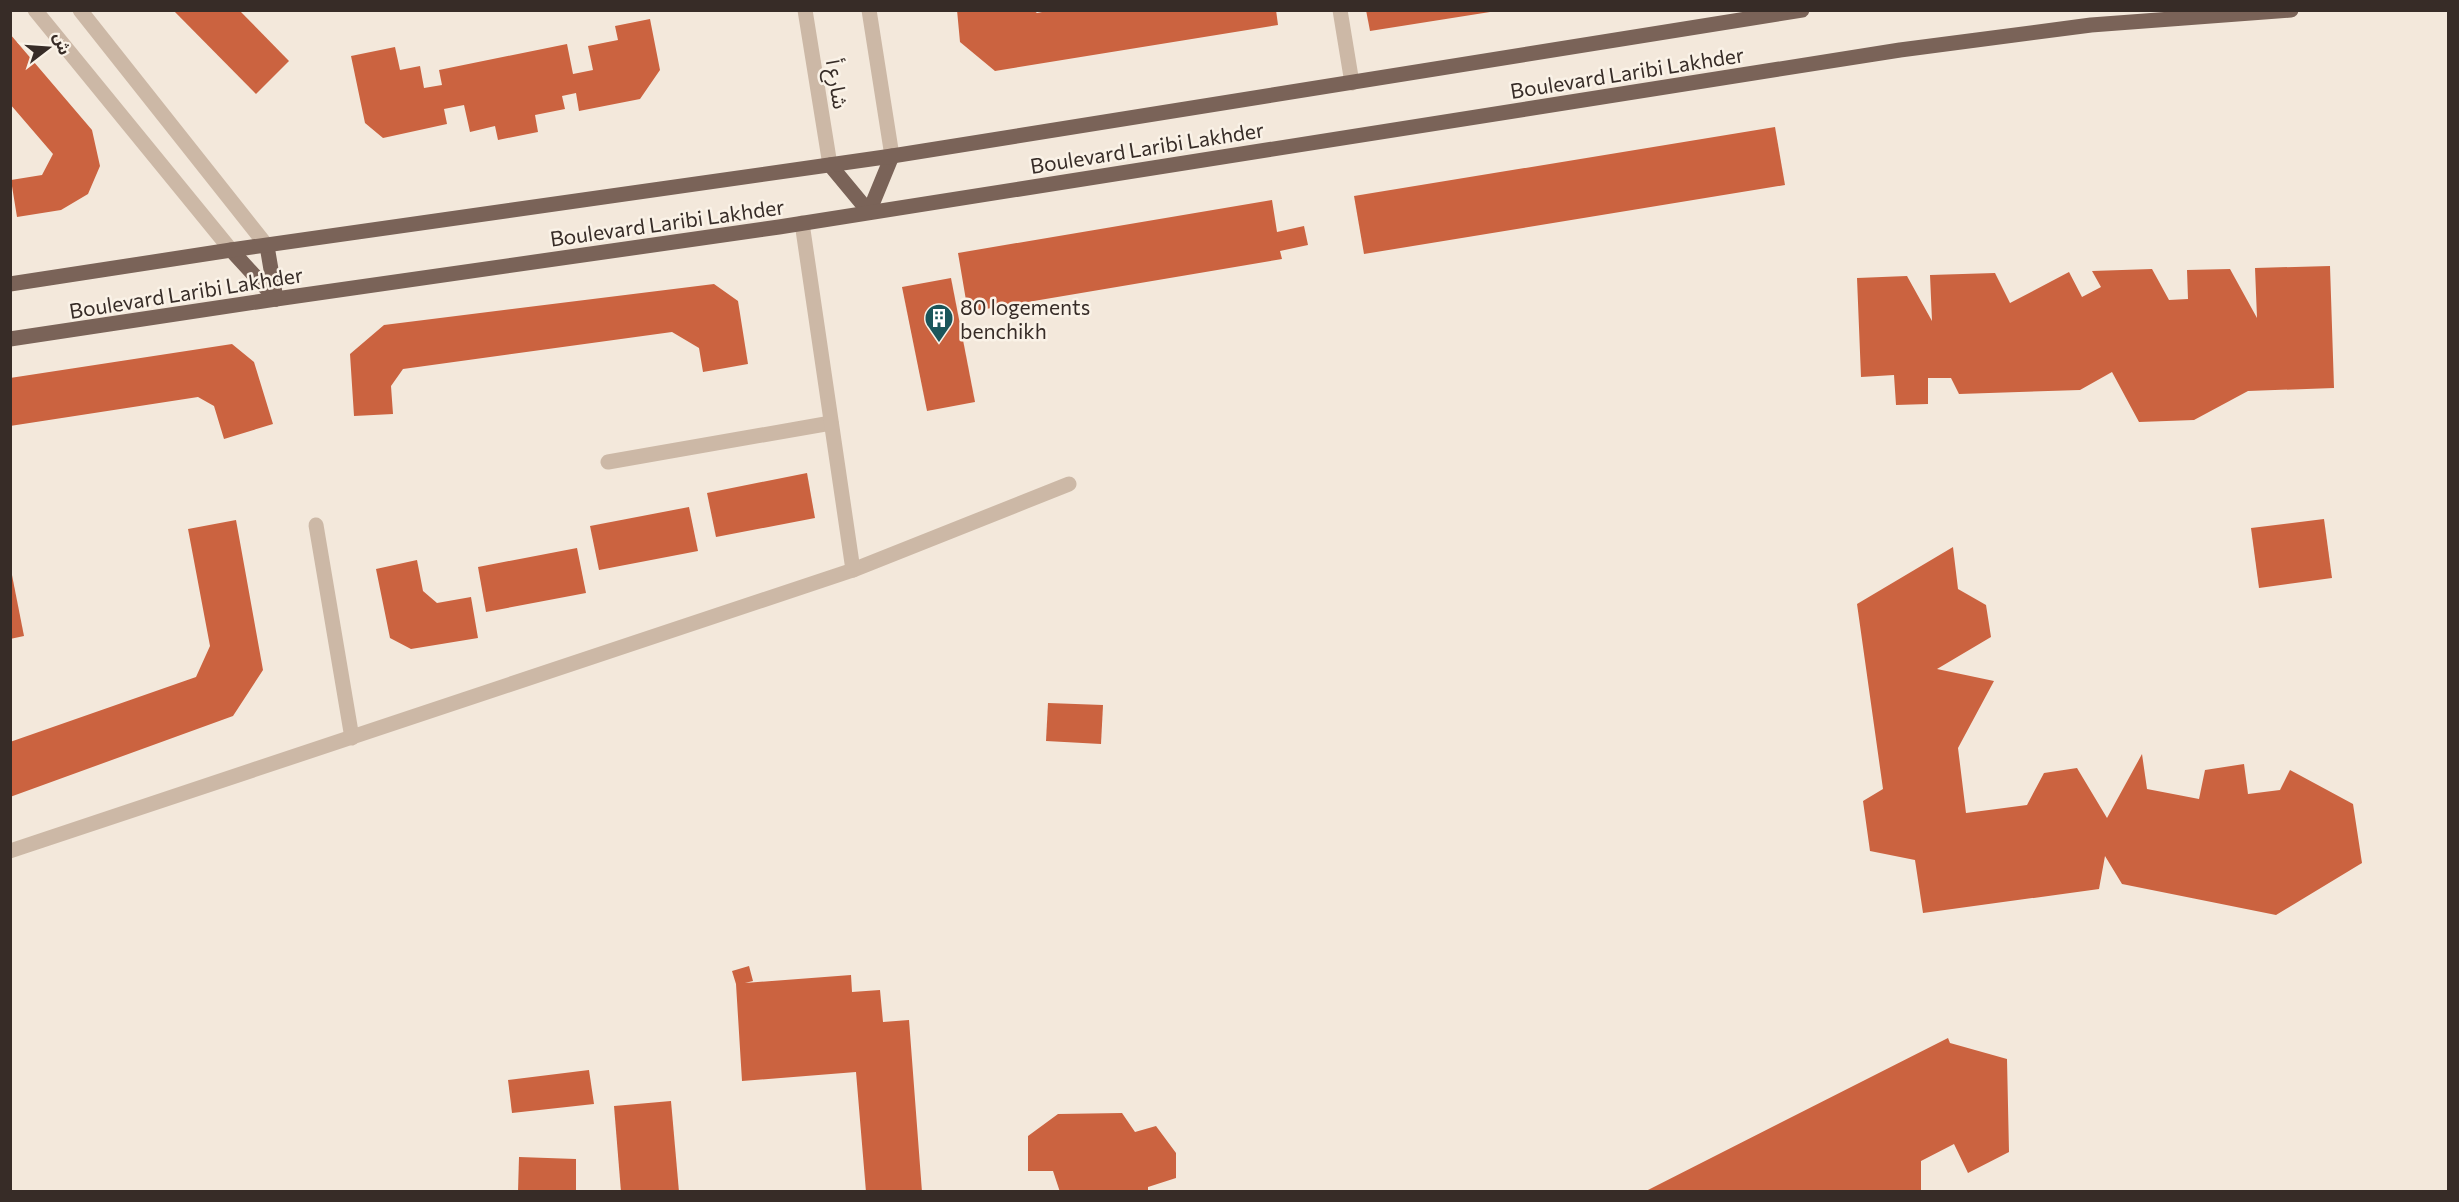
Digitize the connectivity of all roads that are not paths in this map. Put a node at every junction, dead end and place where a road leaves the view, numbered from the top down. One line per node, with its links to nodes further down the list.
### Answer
1 (35, 10): 14 (street)
2 (80, 10): 13 (street)
3 (805, 10): 10 (street, شارع أ)
4 (870, 10): 9 (street, شارع أ)
5 (1340, 10): 8 (street)
6 (1802, 10): 8 (main road, Boulevard Laribi Lakhder)
7 (2291, 10): 11 (main road, Boulevard Laribi Lakhder)
8 (1353, 83): 9 (main road, Boulevard Laribi Lakhder)
9 (892, 156): 10 (main road, Boulevard Laribi Lakhder); 11 (main road)
10 (830, 165): 11 (main road); 13 (main road, Boulevard Laribi Lakhder)
11 (869, 212): 12 (main road, Boulevard Laribi Lakhder)
12 (802, 223): 16 (main road, Boulevard Laribi Lakhder); 18 (street)
13 (267, 246): 14 (main road, Boulevard Laribi Lakhder); 16 (main road)
14 (231, 250): 15 (main road, Boulevard Laribi Lakhder); 16 (main road)
15 (10, 284)
16 (276, 299): 17 (main road, Boulevard Laribi Lakhder)
17 (10, 339)
18 (831, 423): 19 (street); 22 (street)
19 (608, 462)
20 (1069, 484): 22 (street)
21 (316, 525): 23 (street)
22 (853, 570): 23 (street)
23 (352, 738): 24 (street)
24 (10, 851)

